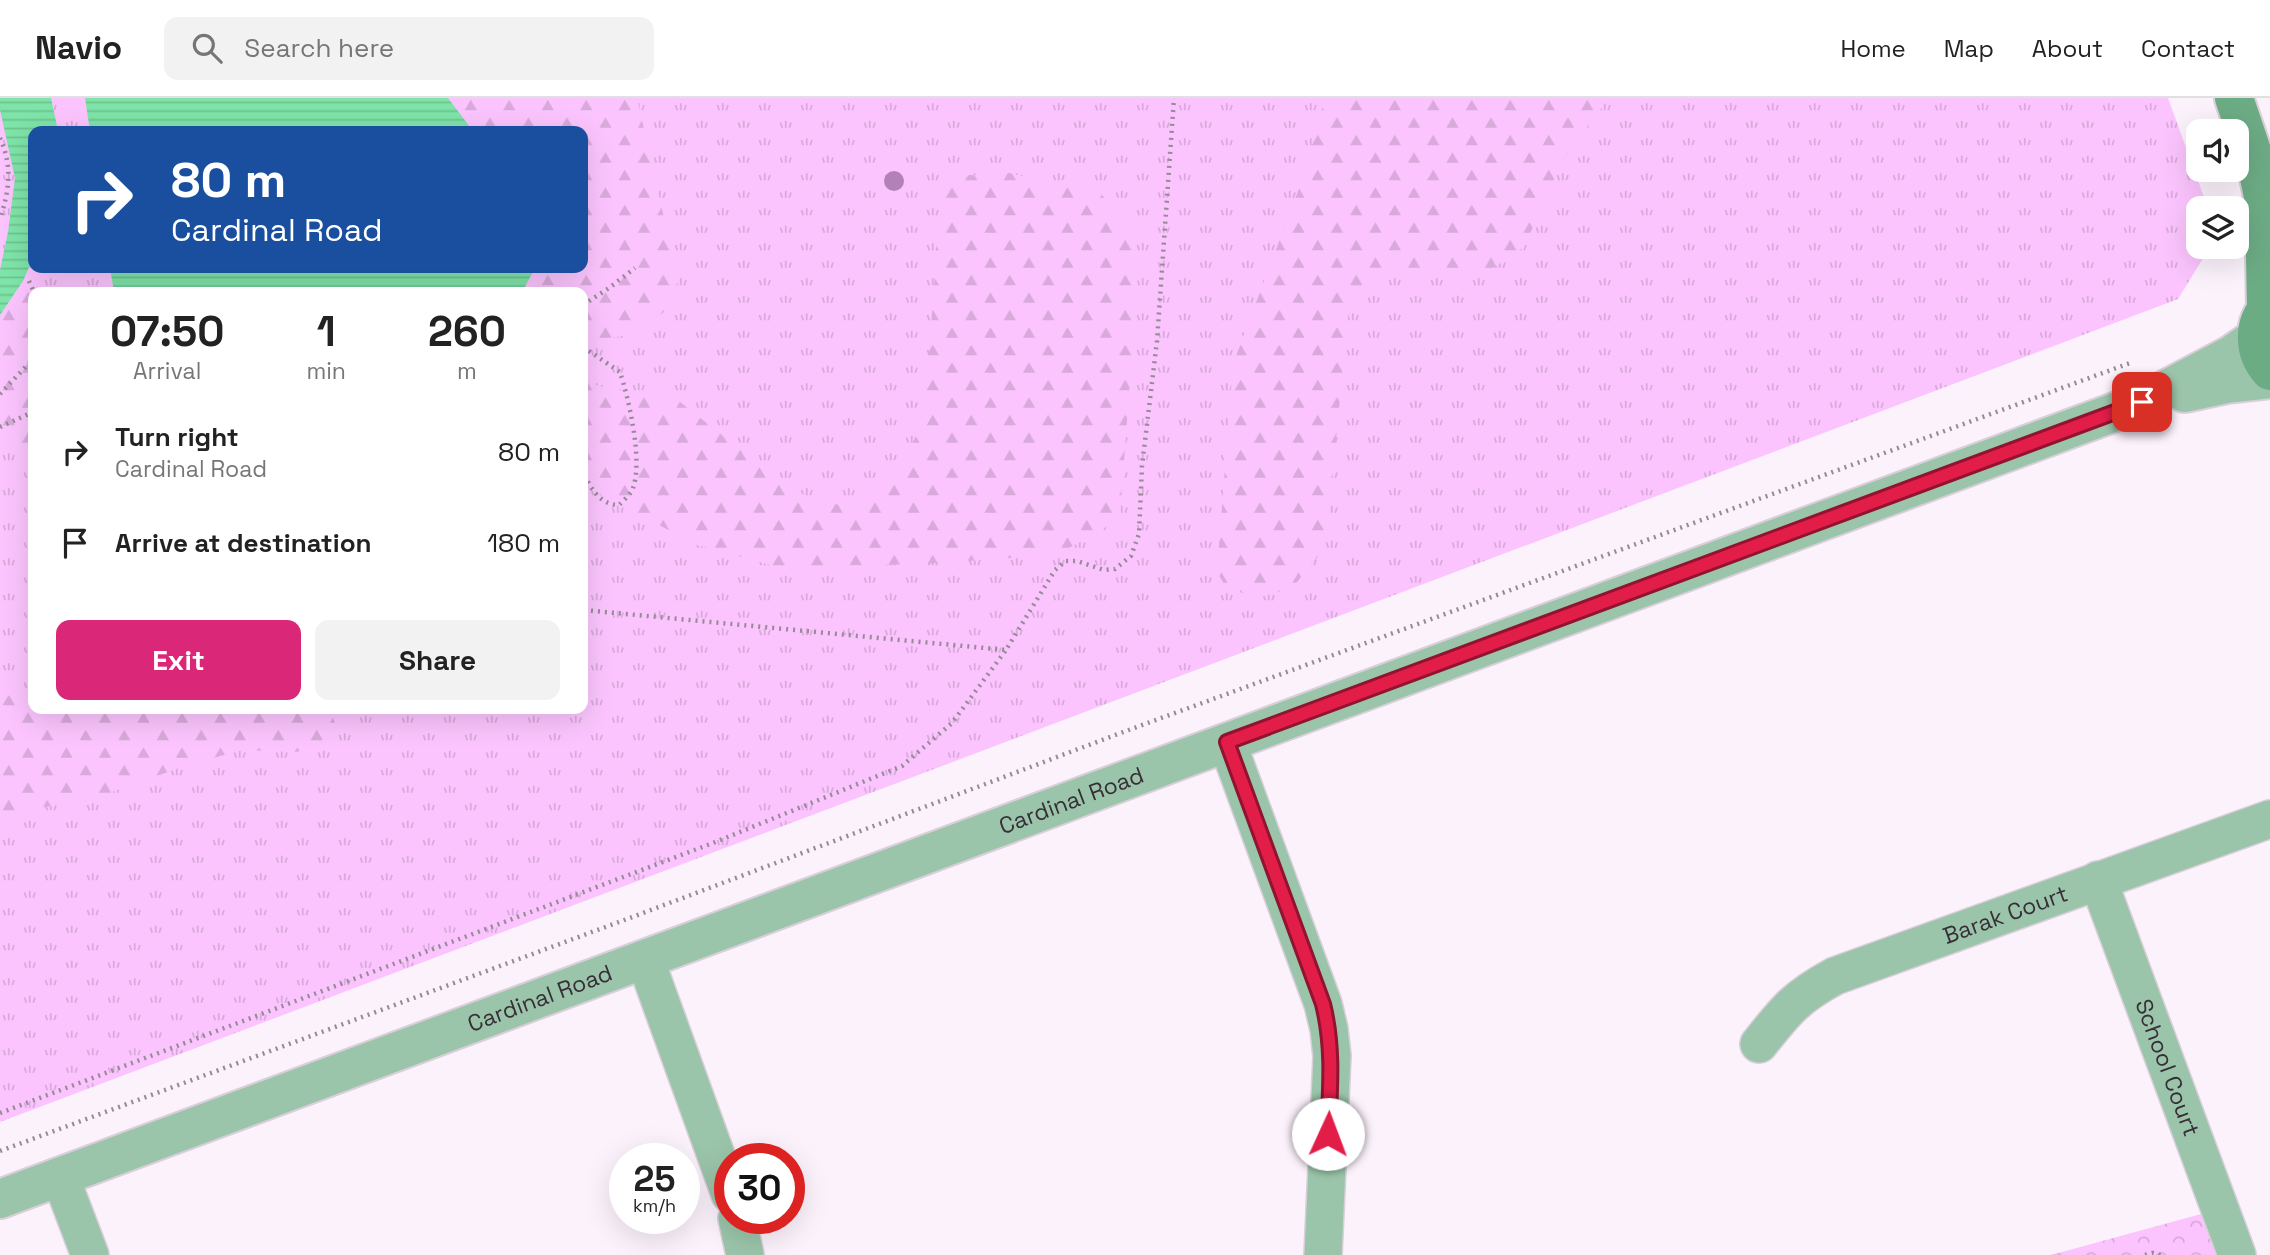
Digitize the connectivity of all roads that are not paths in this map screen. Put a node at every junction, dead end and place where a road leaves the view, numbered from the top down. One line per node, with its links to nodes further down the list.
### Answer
1 (2234, 98): 2 (main road)
2 (2267, 207): 3 (main road)
3 (2266, 331): 5 (street, Cardinal Road)
4 (2270, 379): 5 (street, Cardinal Road)
5 (2142, 402): 6 (street, Cardinal Road)
6 (1227, 742): 9 (street, Cardinal Road); 17 (street)
7 (2270, 819): 8 (street, Barak Court)
8 (2098, 880): 10 (street, Barak Court); 18 (street, School Court)
9 (645, 958): 11 (street); 12 (street, Cardinal Road)
10 (1759, 1044)
11 (714, 1150)
12 (61, 1176): 13 (street, Cardinal Road); 15 (street)
13 (0, 1199)
14 (740, 1234): 16 (street)
15 (90, 1255)
16 (745, 1255)
17 (1323, 1255)
18 (2237, 1255)

